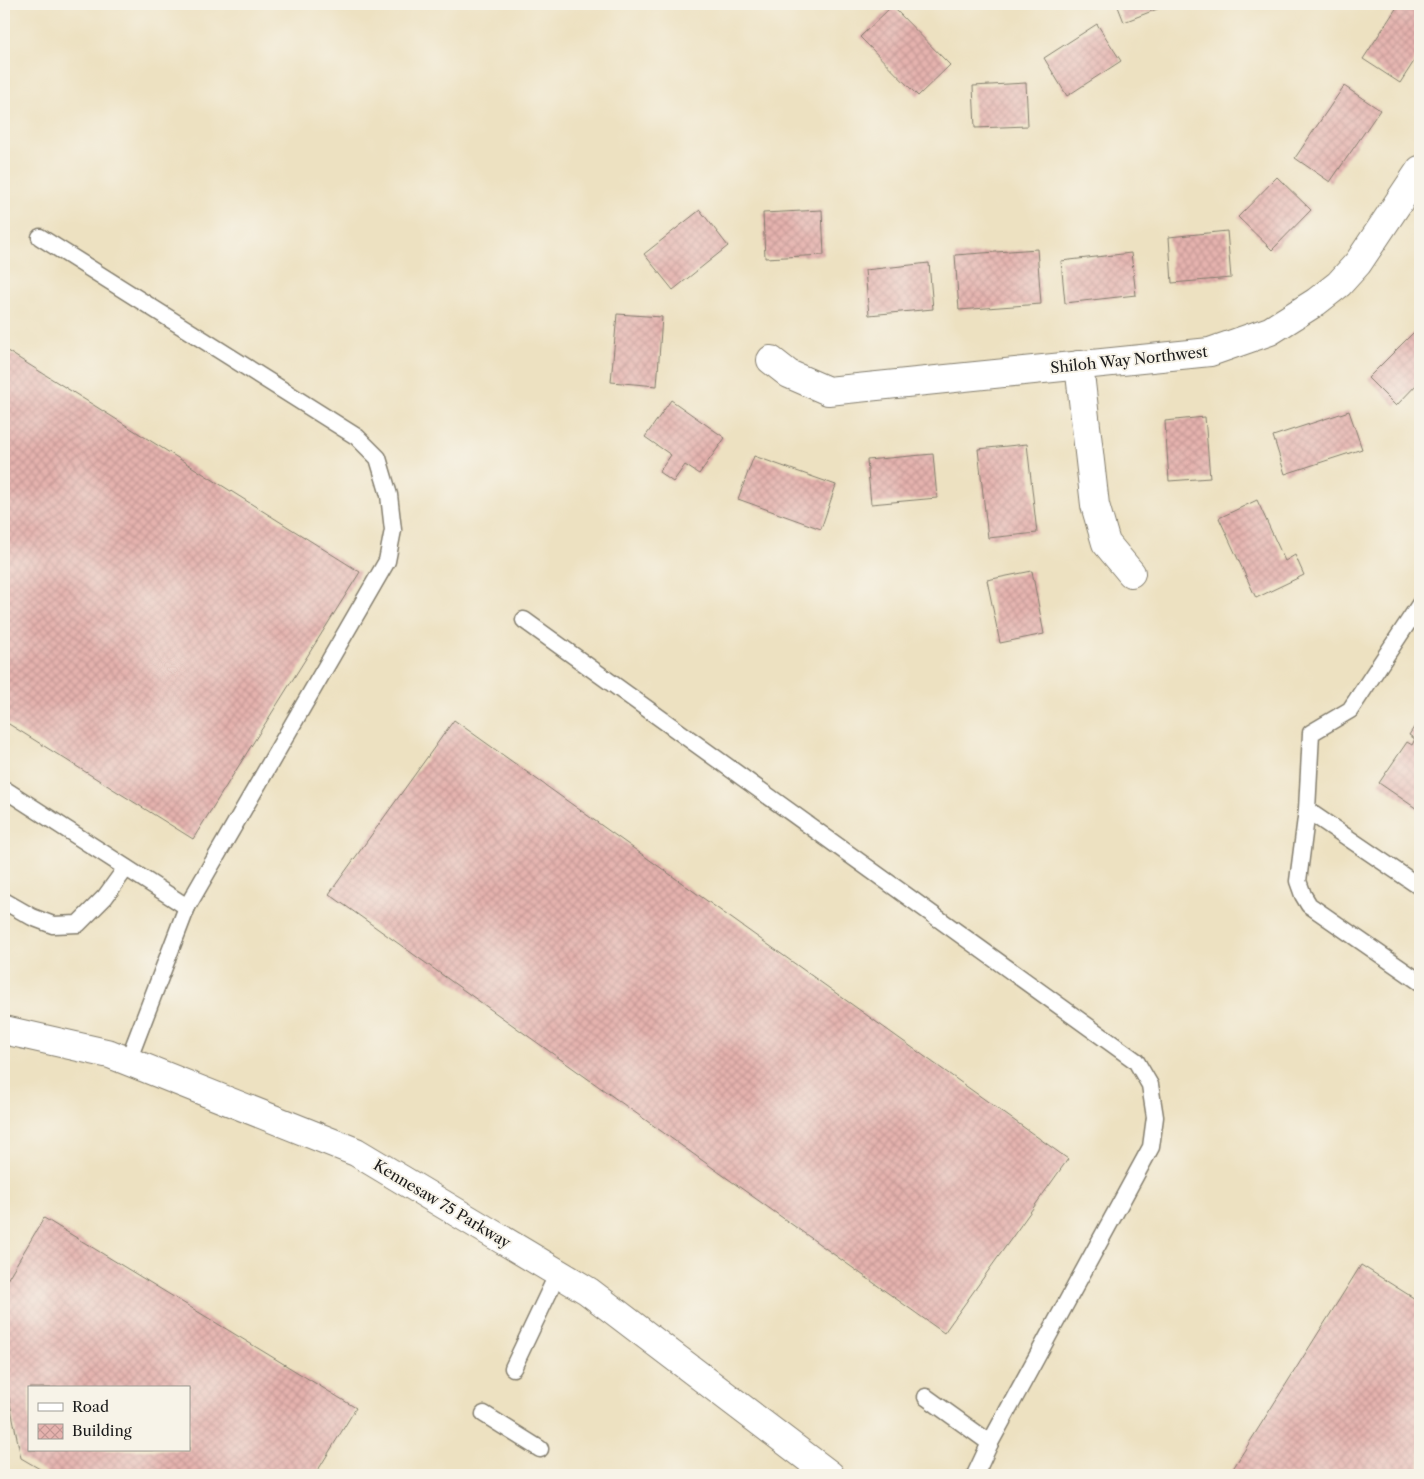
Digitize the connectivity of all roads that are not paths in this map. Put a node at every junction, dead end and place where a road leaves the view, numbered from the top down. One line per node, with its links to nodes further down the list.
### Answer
1 (1420, 170): 4 (street, Shiloh Way Northwest)
2 (40, 237): 13 (lane)
3 (771, 360): 4 (street, Shiloh Way Northwest)
4 (1079, 366): 5 (street)
5 (1131, 573)
6 (1420, 604): 9 (lane)
7 (524, 620): 21 (lane)
8 (4, 789): 10 (lane)
9 (1307, 810): 11 (lane); 14 (lane)
10 (126, 868): 12 (lane); 13 (lane)
11 (1420, 887)
12 (4, 901)
13 (186, 908): 16 (lane)
14 (1420, 982)
15 (4, 1030): 16 (street, Kennesaw 75 Parkway)
16 (128, 1061): 17 (street, Kennesaw 75 Parkway)
17 (558, 1273): 18 (lane); 23 (street, Kennesaw 75 Parkway)
18 (513, 1368)
19 (926, 1397): 21 (lane)
20 (484, 1414): 22 (lane)
21 (990, 1443): 24 (lane)
22 (540, 1449)
23 (830, 1475)
24 (976, 1475)

